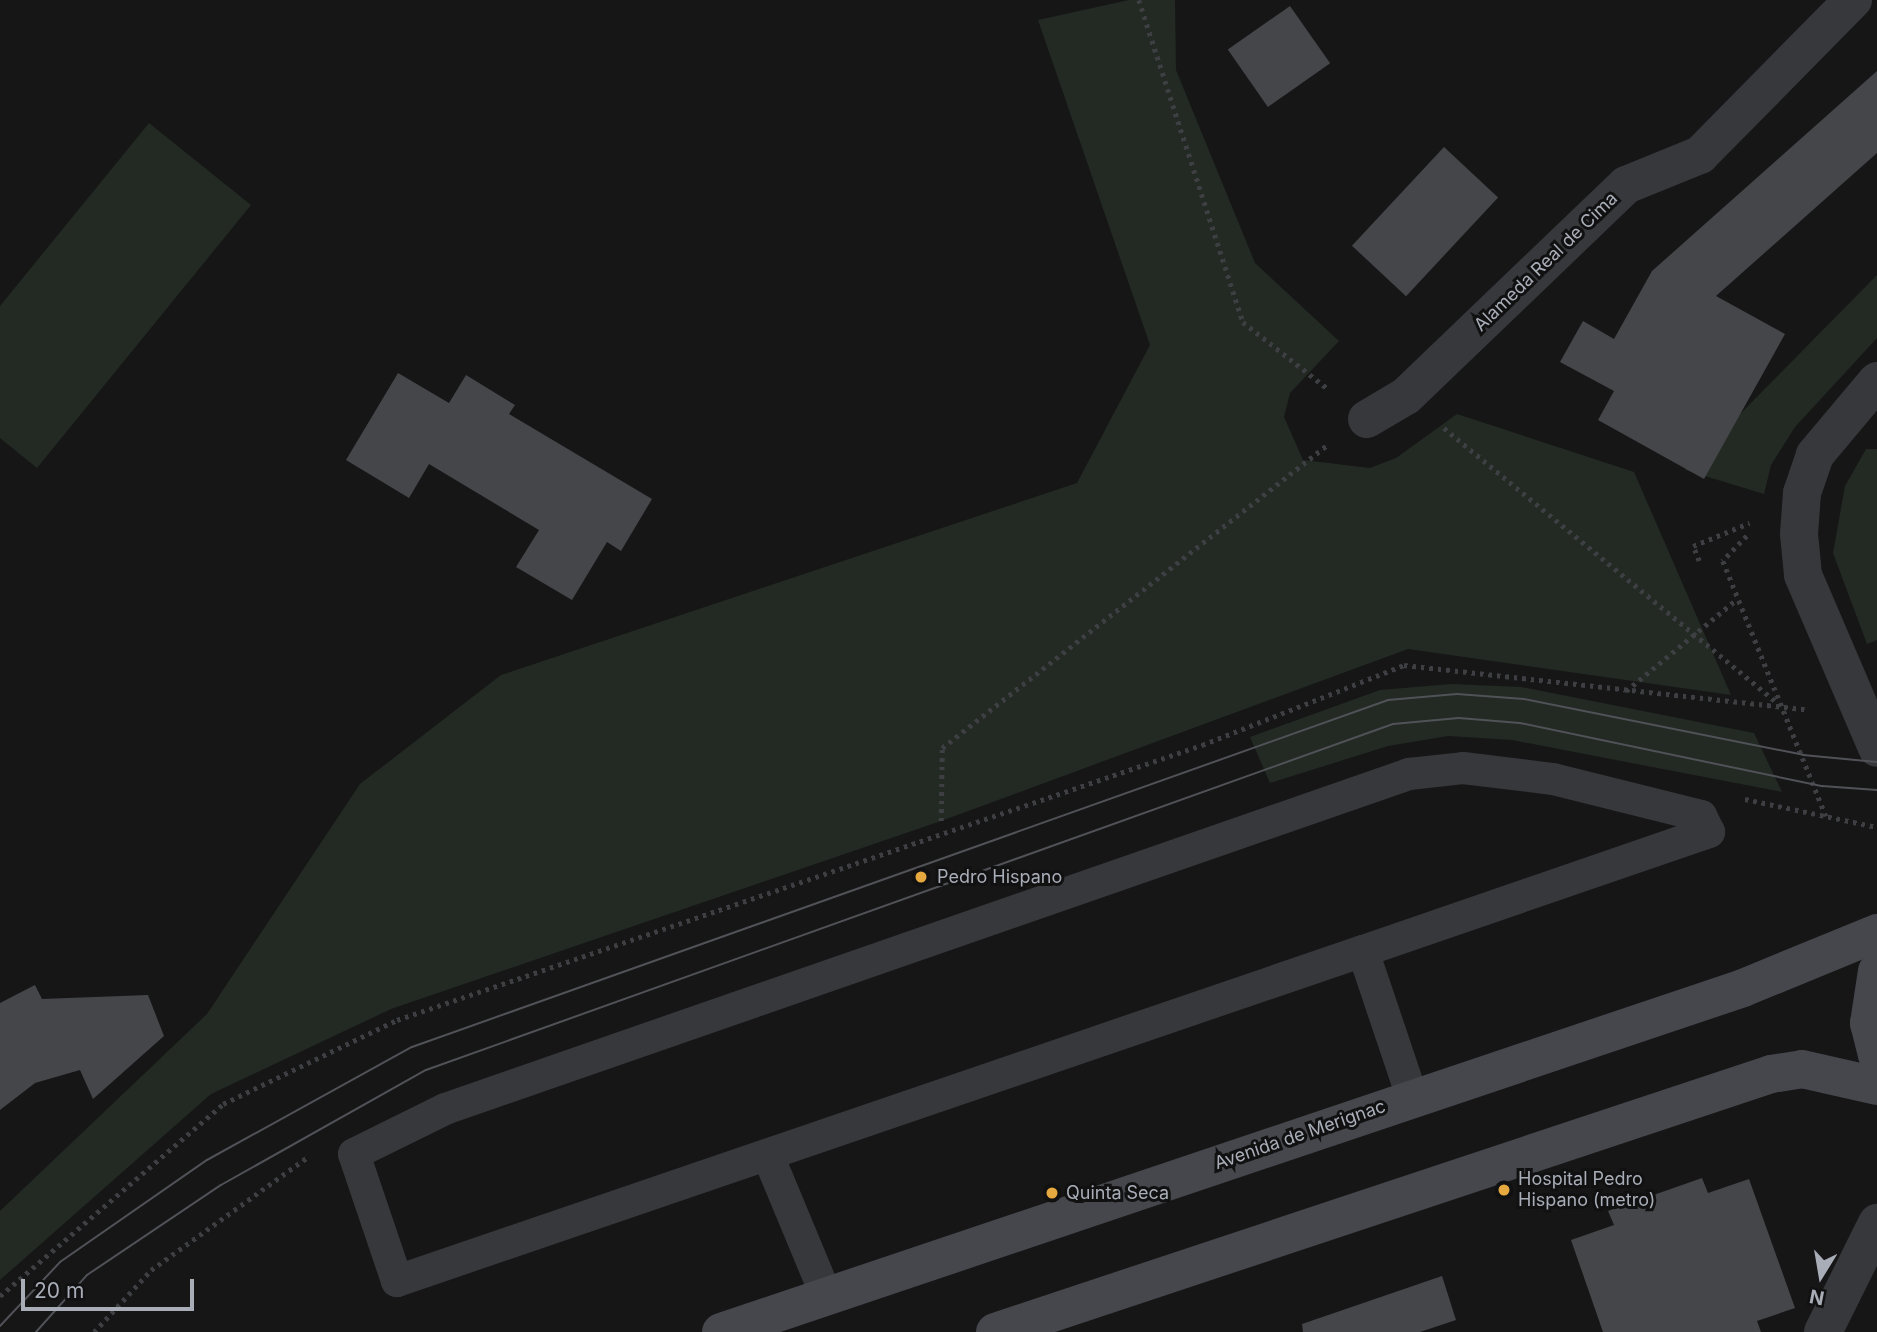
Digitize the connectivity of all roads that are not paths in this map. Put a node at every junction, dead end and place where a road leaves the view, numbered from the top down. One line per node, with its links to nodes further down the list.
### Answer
1 (1853, 0): 3 (street, Alameda Real de Cima)
2 (1877, 381): 4 (street)
3 (1367, 419)
4 (1877, 748)
5 (1877, 933): 10 (main road, Avenida de Merignac)
6 (1363, 951): 10 (lane); 11 (lane); 11 (lane)
7 (1877, 971): 8 (main road)
8 (1877, 1056)
9 (1877, 1086): 15 (main road)
10 (1412, 1097): 13 (main road, Avenida de Merignac)
11 (769, 1158): 13 (lane)
12 (1877, 1223): 16 (street)
13 (826, 1295): 14 (main road, Avenida de Merignac)
14 (721, 1332)
15 (995, 1332)
16 (1823, 1332)

